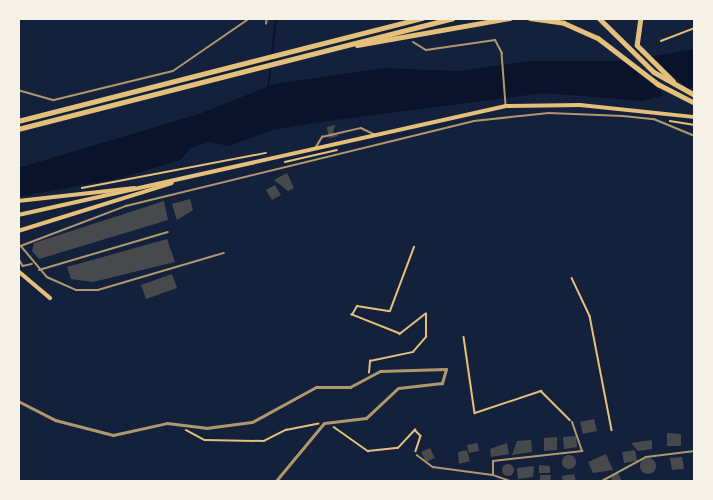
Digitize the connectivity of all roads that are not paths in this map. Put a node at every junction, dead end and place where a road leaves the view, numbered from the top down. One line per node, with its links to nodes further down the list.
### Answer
1 (250, 18): 17 (lane)
2 (267, 18): 11 (lane)
3 (330, 18): 4 (lane)
4 (345, 18)
5 (422, 18): 23 (highway)
6 (452, 18): 13 (highway)
7 (510, 18): 13 (highway)
8 (531, 18): 18 (highway)
9 (599, 18): 15 (highway)
10 (641, 18): 16 (highway)
11 (266, 24)
12 (413, 42): 14 (street)
13 (345, 46): 24 (highway)
14 (502, 53): 21 (lane)
15 (654, 72): 16 (highway); 18 (highway)
16 (677, 85): 19 (highway)
17 (18, 90)
18 (669, 91): 20 (highway)
19 (695, 95)
20 (695, 103)
21 (506, 104): 22 (main road); 25 (main road)
22 (695, 117)
23 (18, 121)
24 (18, 129)
25 (375, 134): 27 (main road); 27 (lane)
26 (695, 136): 34 (lane)
27 (316, 147): 28 (main road)
28 (191, 177): 29 (main road); 32 (main road)
29 (141, 188): 30 (main road); 31 (main road)
30 (18, 201)
31 (18, 215)
32 (18, 231)
33 (168, 232): 38 (lane)
34 (20, 246): 37 (lane)
35 (224, 253): 38 (lane)
36 (18, 256): 37 (lane)
37 (32, 264): 38 (lane)
38 (38, 270)
39 (18, 272): 40 (main road)
40 (50, 298)
41 (18, 401): 46 (street)
42 (572, 422): 45 (street)
43 (695, 451): 48 (street)
44 (417, 455): 45 (lane)
45 (493, 476): 47 (street)
46 (275, 482)
47 (513, 482)
48 (600, 482)

